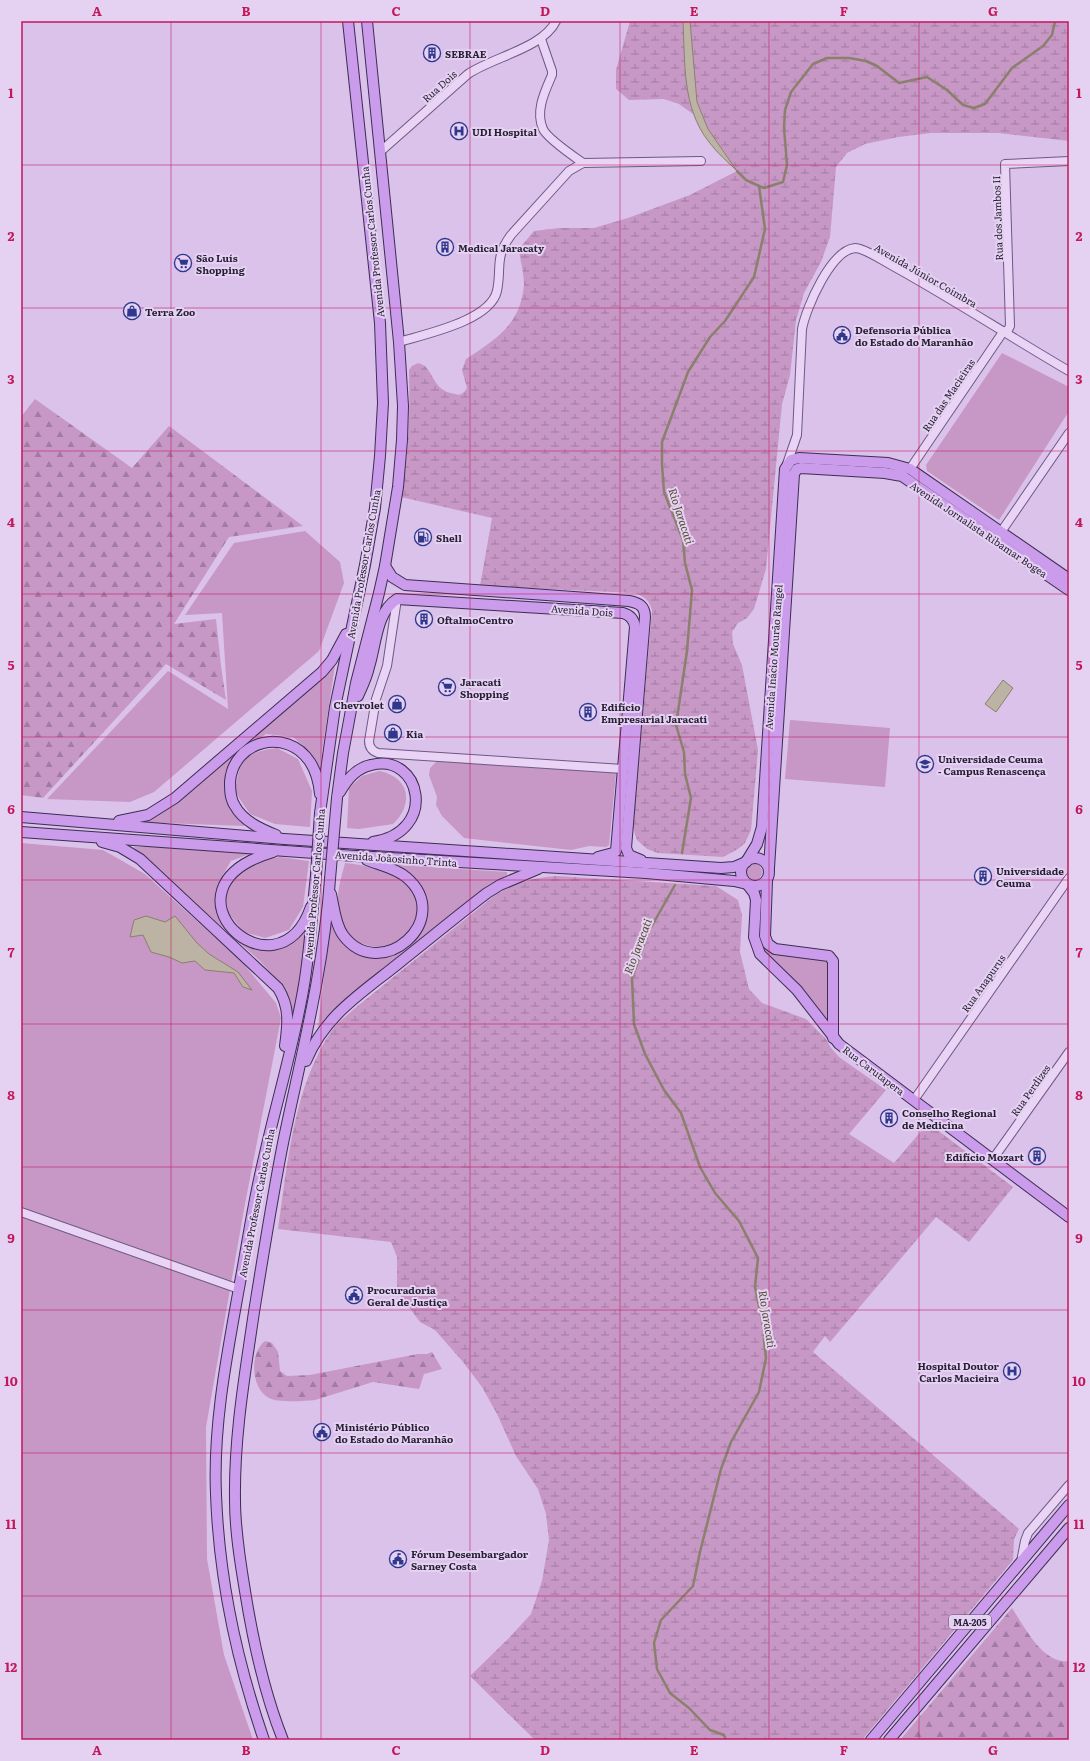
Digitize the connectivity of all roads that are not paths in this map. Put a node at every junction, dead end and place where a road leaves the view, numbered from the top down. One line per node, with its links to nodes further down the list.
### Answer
1 (348, 21): 24 (main road, Avenida Professor Carlos Cunha)
2 (367, 21): 5 (main road, Avenida Professor Carlos Cunha)
3 (556, 21): 4 (street)
4 (541, 39): 5 (street, Rua Dois); 8 (street)
5 (382, 151): 10 (main road, Avenida Professor Carlos Cunha)
6 (701, 161): 8 (street)
7 (1069, 161): 9 (street, Rua dos Jambos II)
8 (583, 163): 10 (street)
9 (1003, 332): 11 (street, Avenida Júnior Coimbra); 13 (street, Avenida Júnior Coimbra); 14 (street, Rua das Macieiras)
10 (399, 342): 17 (main road, Avenida Professor Carlos Cunha)
11 (1069, 371)
12 (1069, 433): 16 (street)
13 (786, 467): 14 (main road, Avenida Jornalista Ribamar Bogea); 39 (main road, Avenida Inácio Mourão Rangel)
14 (910, 469): 16 (main road, Avenida Jornalista Ribamar Bogea)
15 (794, 474): 19 (main road, Avenida Jornalista Ribamar Bogea); 42 (main road, Avenida Inácio Mourão Rangel)
16 (1002, 532): 18 (main road, Avenida Jornalista Ribamar Bogea)
17 (385, 566): 20 (main road, Avenida Dois); 23 (main road, Avenida Professor Carlos Cunha)
18 (1069, 579)
19 (1069, 590)
20 (536, 594): 22 (main road); 40 (main road, Avenida Dois)
21 (397, 599): 22 (main road, Avenida Dois); 25 (main road); 27 (street)
22 (536, 607): 27 (main road, Avenida Dois)
23 (375, 609): 25 (main road); 26 (main road, Avenida Professor Carlos Cunha)
24 (354, 618): 29 (main road, Avenida Professor Carlos Cunha); 31 (main road)
25 (380, 627): 26 (main road)
26 (350, 715): 28 (main road, Avenida Professor Carlos Cunha)
27 (623, 769): 38 (main road, Avenida Dois)
28 (338, 798): 35 (main road); 46 (main road, Avenida Professor Carlos Cunha, bridge)
29 (321, 810): 34 (main road); 43 (main road, Avenida Professor Carlos Cunha, bridge)
30 (21, 817): 31 (main road, Avenida Joãosinho Trinta)
31 (97, 823): 34 (main road, Avenida Joãosinho Trinta)
32 (21, 832): 33 (main road, Avenida Joãosinho Trinta)
33 (82, 836): 36 (main road, Avenida Joãosinho Trinta); 51 (main road)
34 (284, 839): 35 (main road, Avenida Joãosinho Trinta)
35 (349, 843): 38 (main road, Avenida Joãosinho Trinta)
36 (282, 850): 37 (main road, Avenida Joãosinho Trinta); 43 (main road)
37 (356, 856): 41 (main road, Avenida Joãosinho Trinta); 46 (main road)
38 (590, 860): 40 (main road, Avenida Joãosinho Trinta)
39 (746, 862): 40 (main road, Avenida Joãosinho Trinta); 42 (main road); 47 (main road)
40 (653, 864)
41 (542, 867): 47 (main road, Avenida Joãosinho Trinta); 50 (main road)
42 (769, 868): 45 (main road)
43 (316, 877): 51 (main road, Avenida Professor Carlos Cunha)
44 (1069, 878): 52 (street, Rua Anapurus)
45 (767, 881): 47 (main road); 48 (main road)
46 (330, 883): 50 (main road, Avenida Professor Carlos Cunha)
47 (747, 884): 48 (main road)
48 (833, 1038): 52 (main road, Rua Carutapera)
49 (1069, 1052): 53 (street, Rua Perdizes)
50 (294, 1090): 62 (main road, Avenida Professor Carlos Cunha)
51 (278, 1096): 56 (main road, Avenida Professor Carlos Cunha)
52 (914, 1100): 53 (main road, Rua Carutapera)
53 (993, 1159): 55 (main road, Rua Carutapera)
54 (21, 1212): 56 (street)
55 (1069, 1217)
56 (239, 1290): 61 (main road, Avenida Professor Carlos Cunha)
57 (1069, 1485): 60 (street)
58 (1069, 1505): 60 (main road, MA-205)
59 (1069, 1528): 67 (main road, MA-205)
60 (1020, 1562): 66 (main road, MA-205)
61 (241, 1669): 62 (main road); 63 (main road, Avenida Professor Carlos Cunha)
62 (274, 1715): 65 (main road, Avenida Professor Carlos Cunha)
63 (264, 1739): 64 (main road)
64 (278, 1740)
65 (283, 1740)
66 (870, 1740)
67 (890, 1740)

